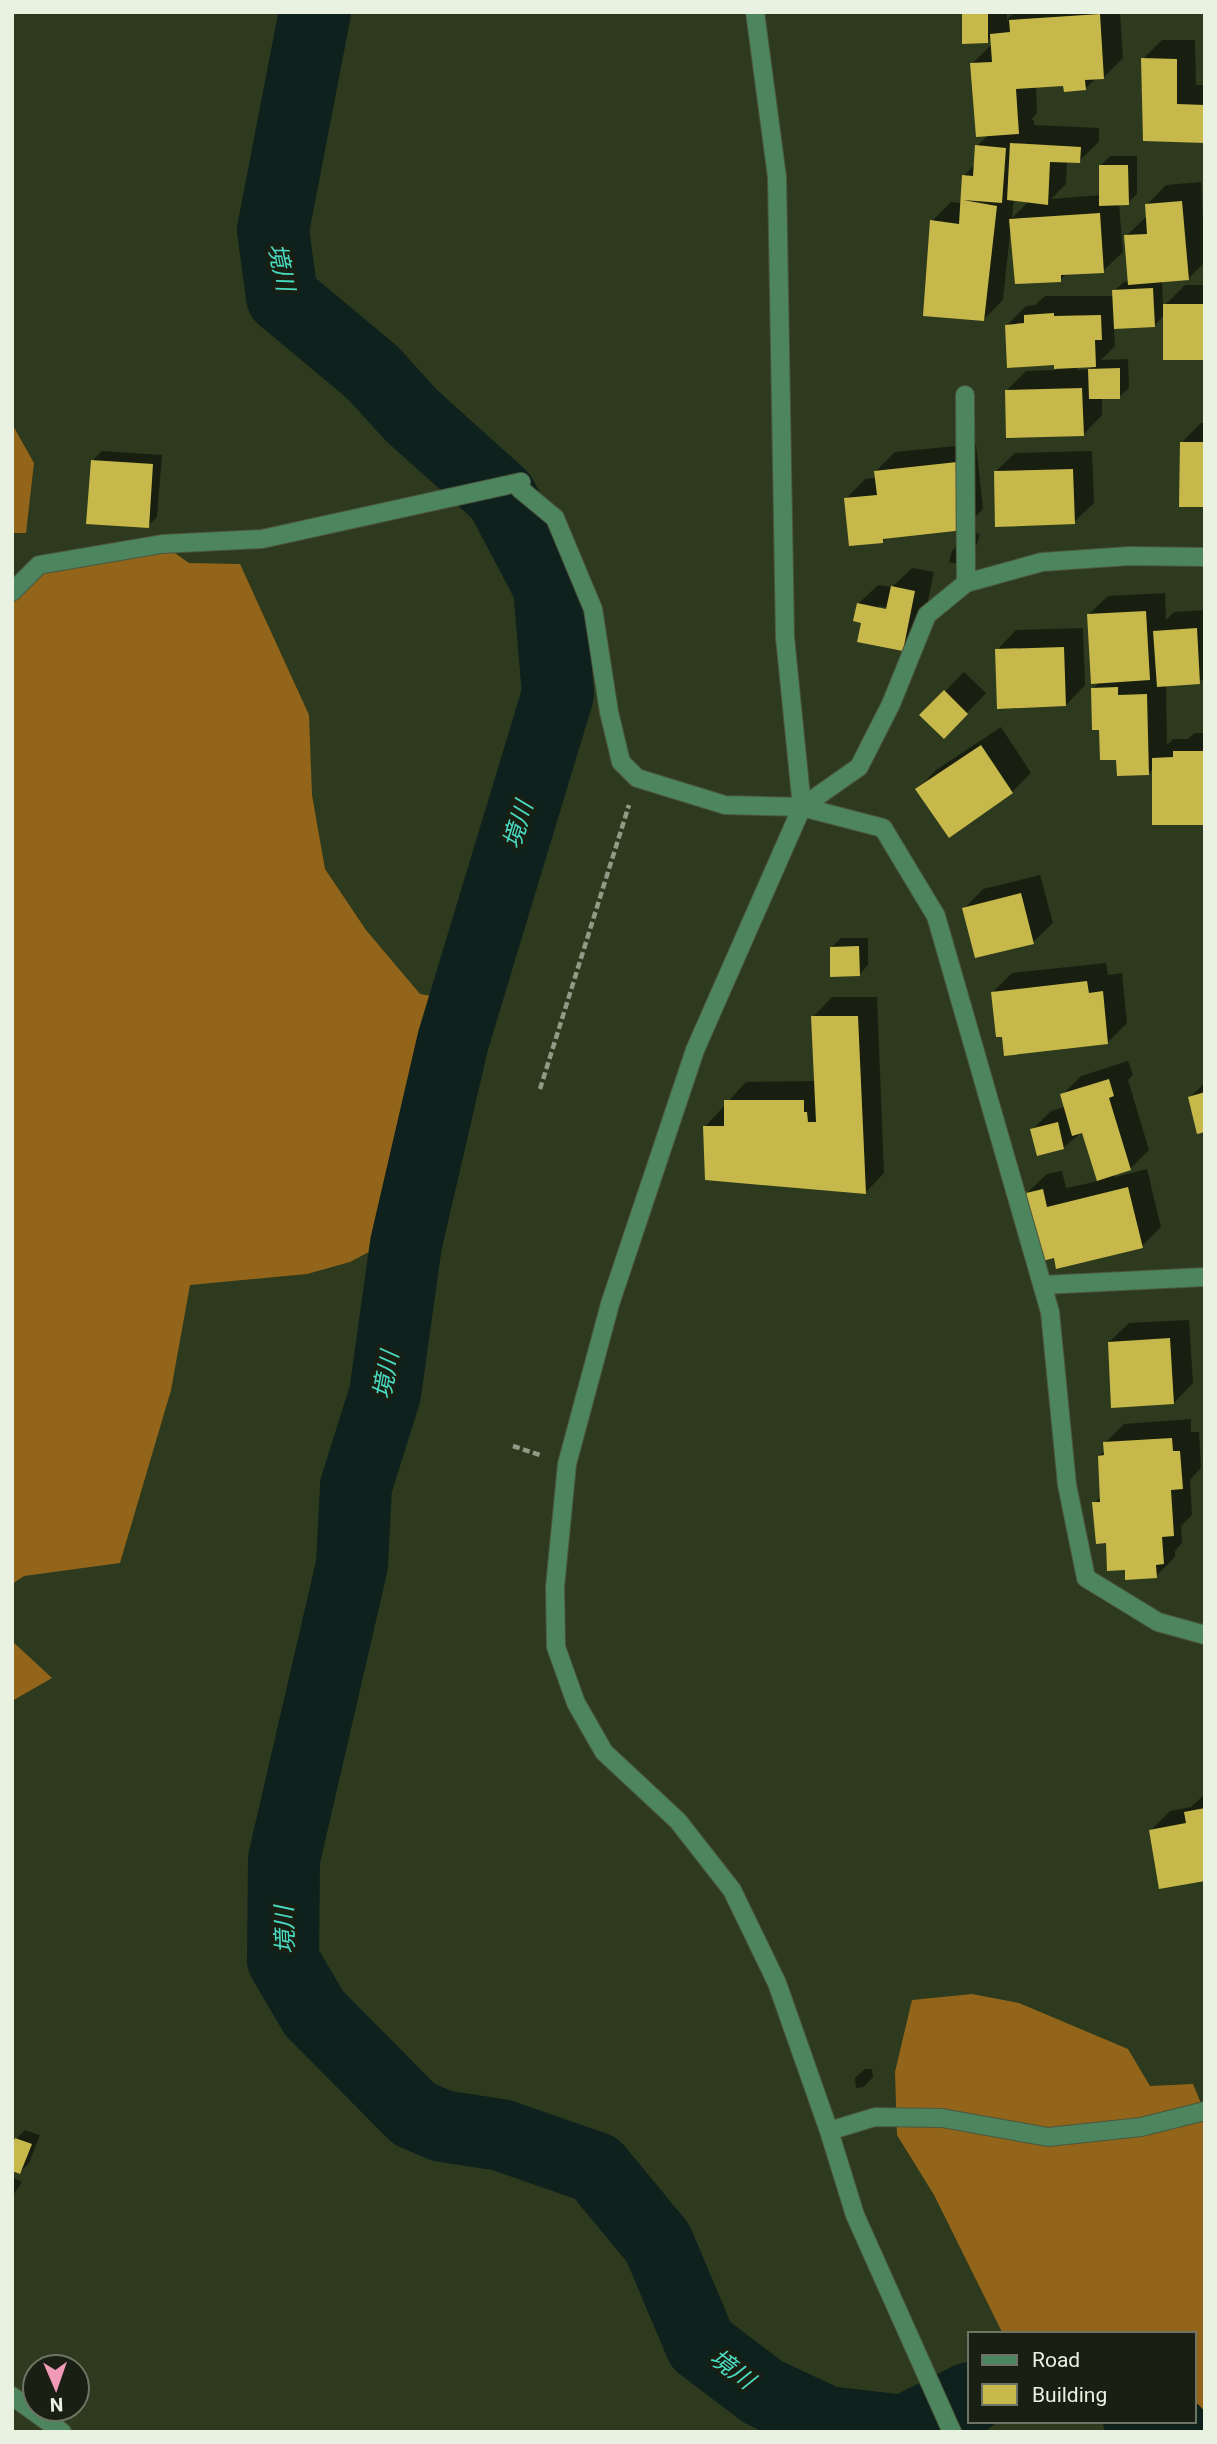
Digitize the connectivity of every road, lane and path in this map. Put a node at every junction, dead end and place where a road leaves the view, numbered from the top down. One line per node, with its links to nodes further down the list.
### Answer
1 (755, 12): 7 (street)
2 (965, 395): 4 (street)
3 (1205, 557): 4 (street)
4 (966, 583): 7 (street)
5 (12, 592): 6 (street)
6 (638, 778): 7 (street); 8 (path)
7 (802, 807): 10 (street); 13 (street)
8 (540, 1089)
9 (1205, 1277): 10 (street)
10 (1042, 1285): 11 (street)
11 (1205, 1635)
12 (1205, 2111): 13 (street)
13 (830, 2131): 16 (street)
14 (12, 2396): 15 (street)
15 (62, 2432)
16 (952, 2432)

